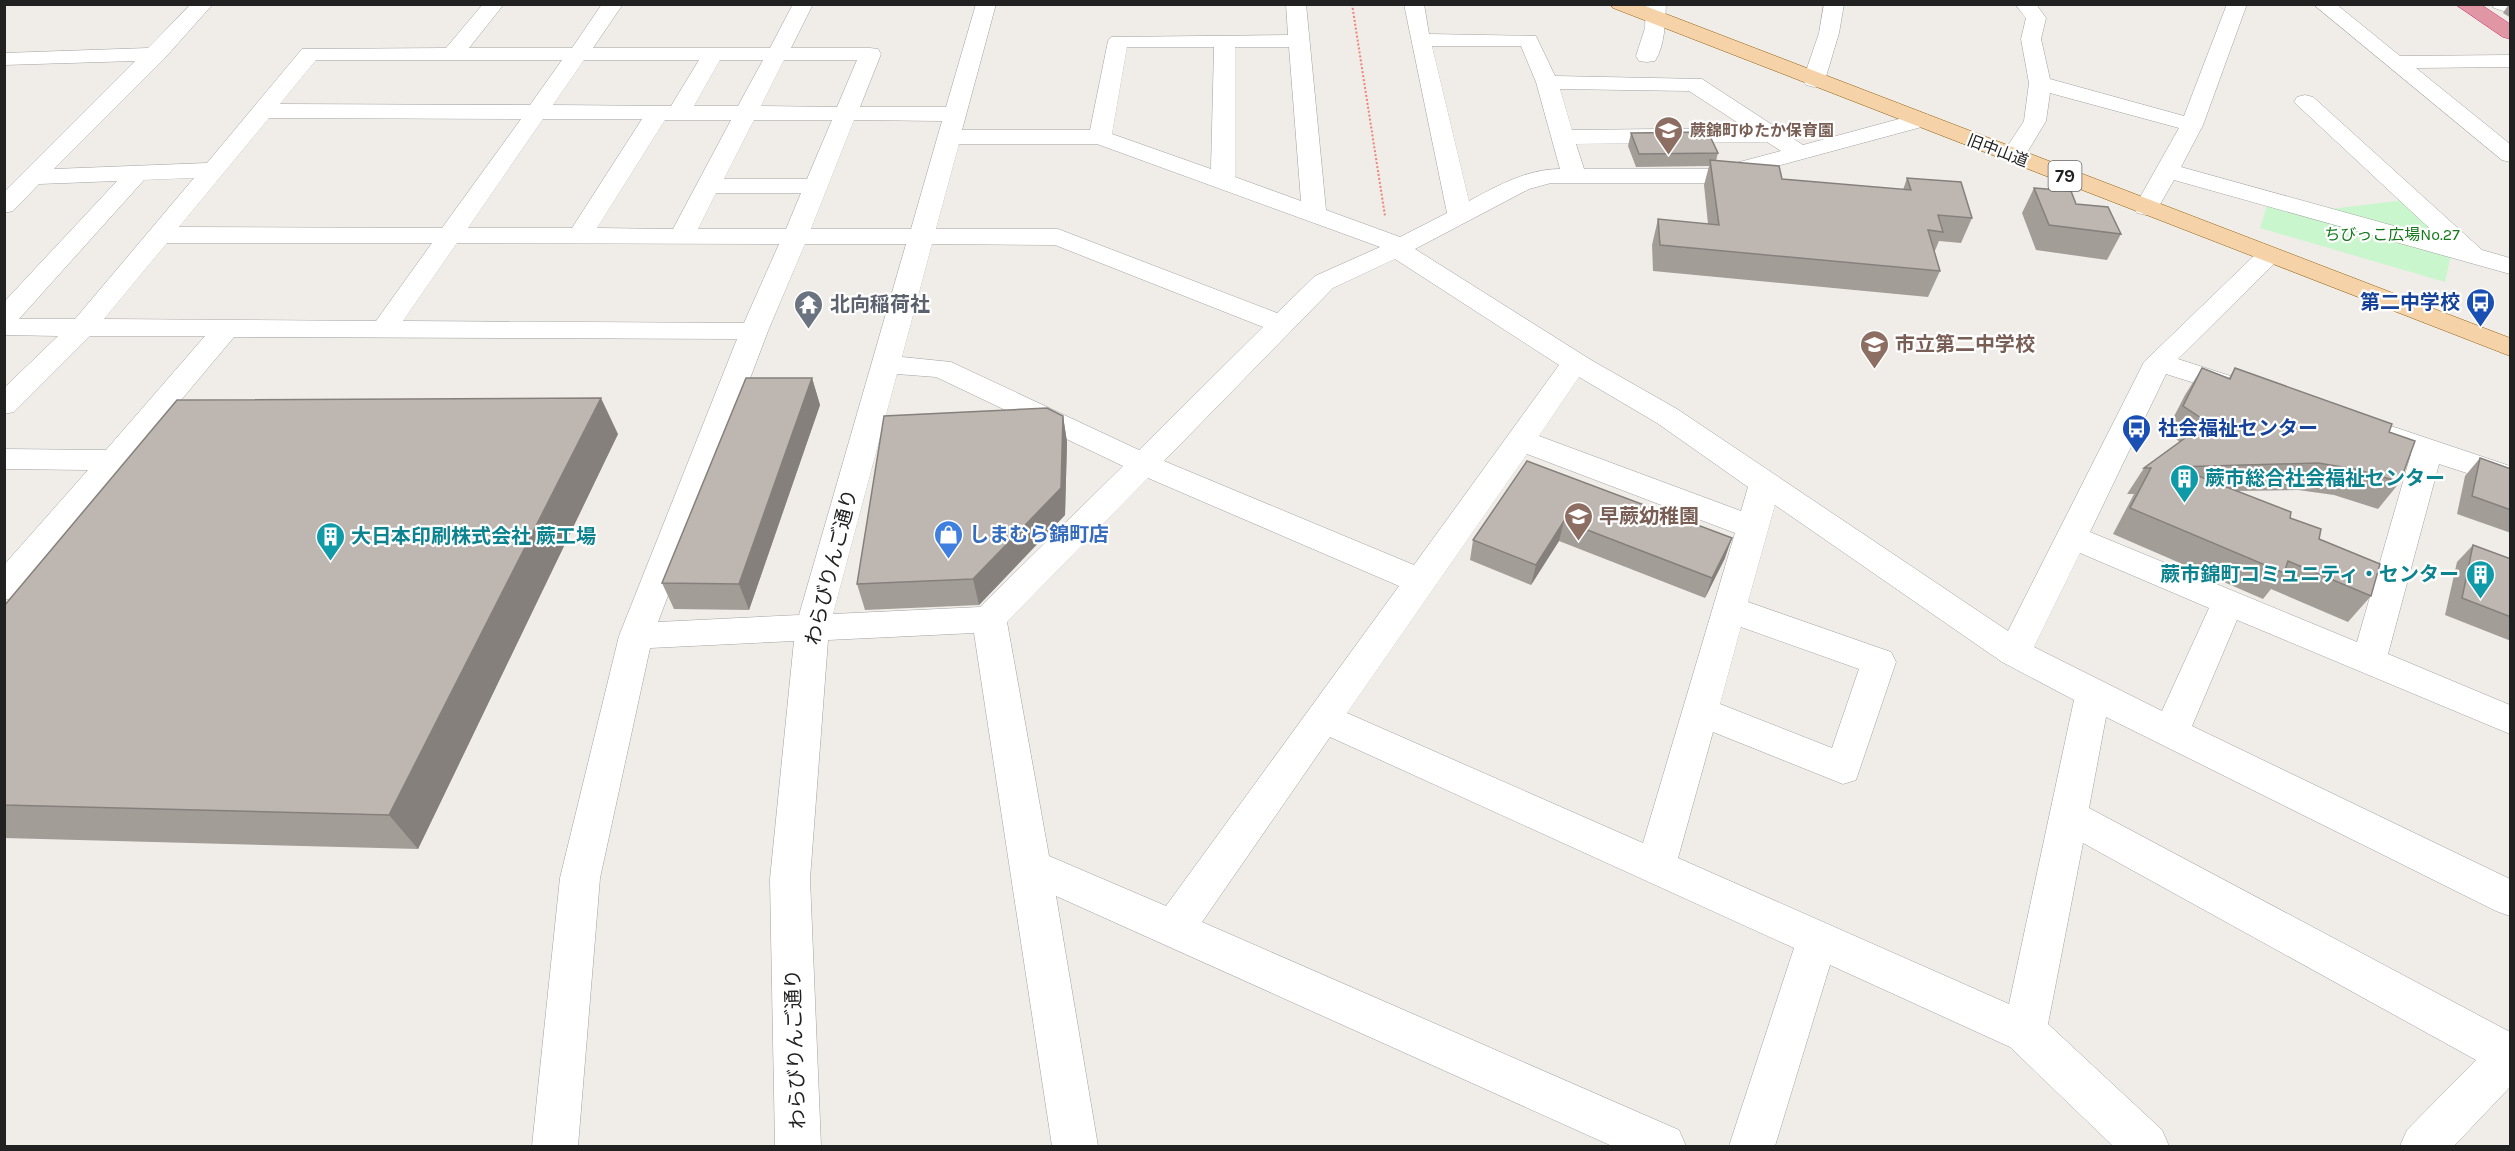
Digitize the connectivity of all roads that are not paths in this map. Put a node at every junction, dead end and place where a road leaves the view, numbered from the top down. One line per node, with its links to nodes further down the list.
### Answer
1 (203, 4): 21 (street)
2 (494, 4): 22 (street)
3 (613, 4): 23 (street)
4 (803, 4): 25 (street)
5 (986, 4): 41 (street, わらびりんご通り)
6 (1296, 4): 20 (street)
7 (1414, 4): 18 (street)
8 (1620, 4): 16 (main road, 旧中山道 / 79)
9 (1834, 4): 30 (street)
10 (2025, 4): 32 (street)
11 (2237, 4): 40 (street)
12 (2323, 4): 29 (street)
13 (2465, 4): 17 (highway)
14 (2500, 4): 15 (street)
15 (2511, 7)
16 (1655, 11): 26 (street); 30 (main road, 旧中山道 / 79)
17 (2511, 33)
18 (1420, 39): 31 (street); 59 (street)
19 (1225, 41): 20 (street); 43 (street); 53 (street)
20 (1298, 41): 58 (street)
21 (156, 54): 28 (street); 52 (street)
22 (452, 54): 23 (street); 34 (street)
23 (578, 54): 24 (street); 35 (street)
24 (713, 54): 25 (street); 36 (street)
25 (777, 54): 37 (street); 38 (street)
26 (1647, 56)
27 (2511, 61): 29 (street)
28 (8, 62)
29 (2395, 62): 46 (street)
30 (1814, 80): 39 (main road, 旧中山道 / 79)
31 (1547, 82): 42 (street); 44 (street)
32 (2040, 83): 40 (street); 47 (street)
33 (2305, 102): 68 (street)
34 (262, 111): 35 (street); 48 (street)
35 (537, 111): 36 (street); 62 (street)
36 (668, 112): 37 (street); 63 (street)
37 (747, 112): 38 (street); 54 (street)
38 (846, 113): 41 (street); 55 (street)
39 (1921, 120): 45 (street); 47 (main road, 旧中山道 / 79)
40 (2192, 125): 49 (street)
41 (952, 126): 43 (street); 65 (street, わらびりんご通り)
42 (1773, 135): 44 (street); 45 (street)
43 (1100, 137): 53 (street)
44 (1563, 137): 51 (street)
45 (1800, 153): 51 (street)
46 (2511, 155)
47 (2013, 156): 57 (main road, 旧中山道 / 79)
48 (213, 170): 50 (street); 61 (street)
49 (2168, 171): 57 (street); 68 (street)
50 (137, 173): 52 (street); 70 (street)
51 (1574, 176): 59 (street)
52 (33, 177): 56 (street)
53 (1223, 182): 58 (street)
54 (709, 186): 55 (street); 60 (street)
55 (816, 186): 64 (street)
56 (4, 206)
57 (2146, 208): 67 (main road, 旧中山道 / 79)
58 (1314, 214): 66 (street)
59 (1460, 215): 66 (street)
60 (683, 234): 63 (street); 64 (street)
61 (160, 235): 62 (street); 73 (street)
62 (451, 235): 63 (street); 75 (street)
63 (580, 235)
64 (796, 235): 65 (street); 76 (street)
65 (922, 235): 71 (street); 79 (street, わらびりんご通り)
66 (1393, 245): 71 (street); 80 (street)
67 (2270, 255): 77 (main road, 旧中山道 / 79); 78 (street)
68 (2474, 256): 69 (street)
69 (2511, 266)
70 (4, 319)
71 (1280, 324): 88 (street)
72 (4, 327): 73 (street)
73 (82, 328): 74 (street); 82 (street)
74 (227, 328): 75 (street); 87 (street)
75 (384, 329): 76 (street)
76 (754, 331): 99 (street)
77 (2511, 348)
78 (2158, 362): 81 (street); 92 (street)
79 (885, 365): 88 (street); 98 (street, わらびりんご通り)
80 (1581, 366): 84 (street); 90 (street)
81 (2270, 398)
82 (4, 405)
83 (2349, 423): 85 (street)
84 (1520, 441): 91 (street); 93 (street)
85 (2428, 449): 89 (street); 101 (street)
86 (4, 459): 87 (street)
87 (114, 460): 94 (street)
88 (1144, 464): 93 (street); 97 (street)
89 (2511, 477)
90 (1765, 483): 91 (street); 100 (street)
91 (1752, 527): 96 (street)
92 (2072, 537): 95 (street); 100 (street)
93 (1420, 581): 104 (street)
94 (4, 588)
95 (2228, 602): 101 (street); 106 (street)
96 (1729, 609): 103 (street); 103 (street)
97 (989, 619): 98 (street); 108 (street)
98 (812, 628): 99 (street); 116 (street, わらびりんご通り)
99 (636, 636): 115 (street)
100 (2014, 653): 102 (street)
101 (2369, 662): 105 (street)
102 (2093, 694): 106 (street); 107 (street)
103 (1700, 711): 109 (street)
104 (1323, 718): 109 (street); 111 (street)
105 (2511, 720)
106 (2172, 731): 110 (street)
107 (2070, 817): 113 (street); 114 (street)
108 (1031, 867): 111 (street); 117 (street)
109 (1656, 867): 112 (street)
110 (2511, 898)
111 (1174, 929): 118 (street)
112 (1817, 940): 113 (street); 119 (street)
113 (2025, 1032): 120 (street)
114 (2511, 1055): 121 (street)
115 (555, 1146)
116 (798, 1146)
117 (1075, 1146)
118 (1662, 1146)
119 (1752, 1146)
120 (2146, 1146)
121 (2423, 1146)

